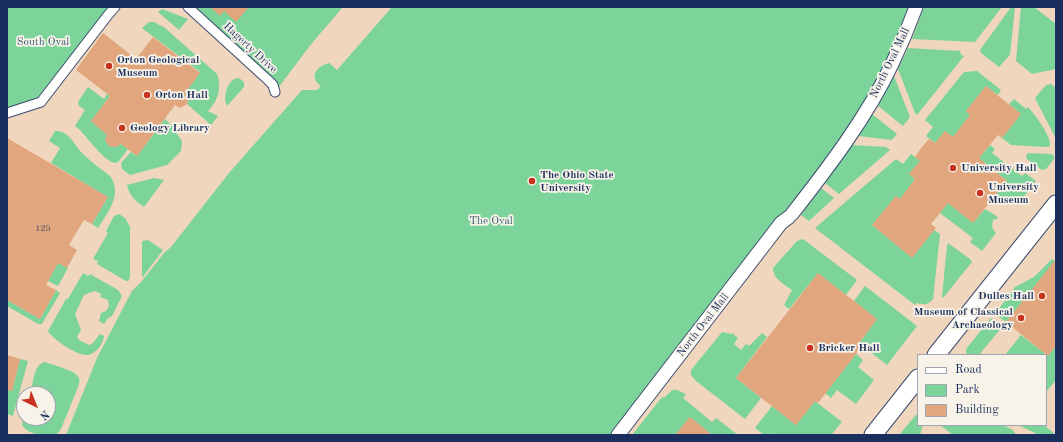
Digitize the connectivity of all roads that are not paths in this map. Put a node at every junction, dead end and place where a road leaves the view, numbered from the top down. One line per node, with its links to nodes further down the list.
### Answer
1 (115, 7): 5 (lane)
2 (188, 7): 4 (lane, Hagerty Drive)
3 (916, 7): 9 (street, North Oval Mall)
4 (274, 92)
5 (7, 112)
6 (1056, 204): 7 (street)
7 (937, 354)
8 (917, 379): 10 (street)
9 (618, 435)
10 (873, 435)

